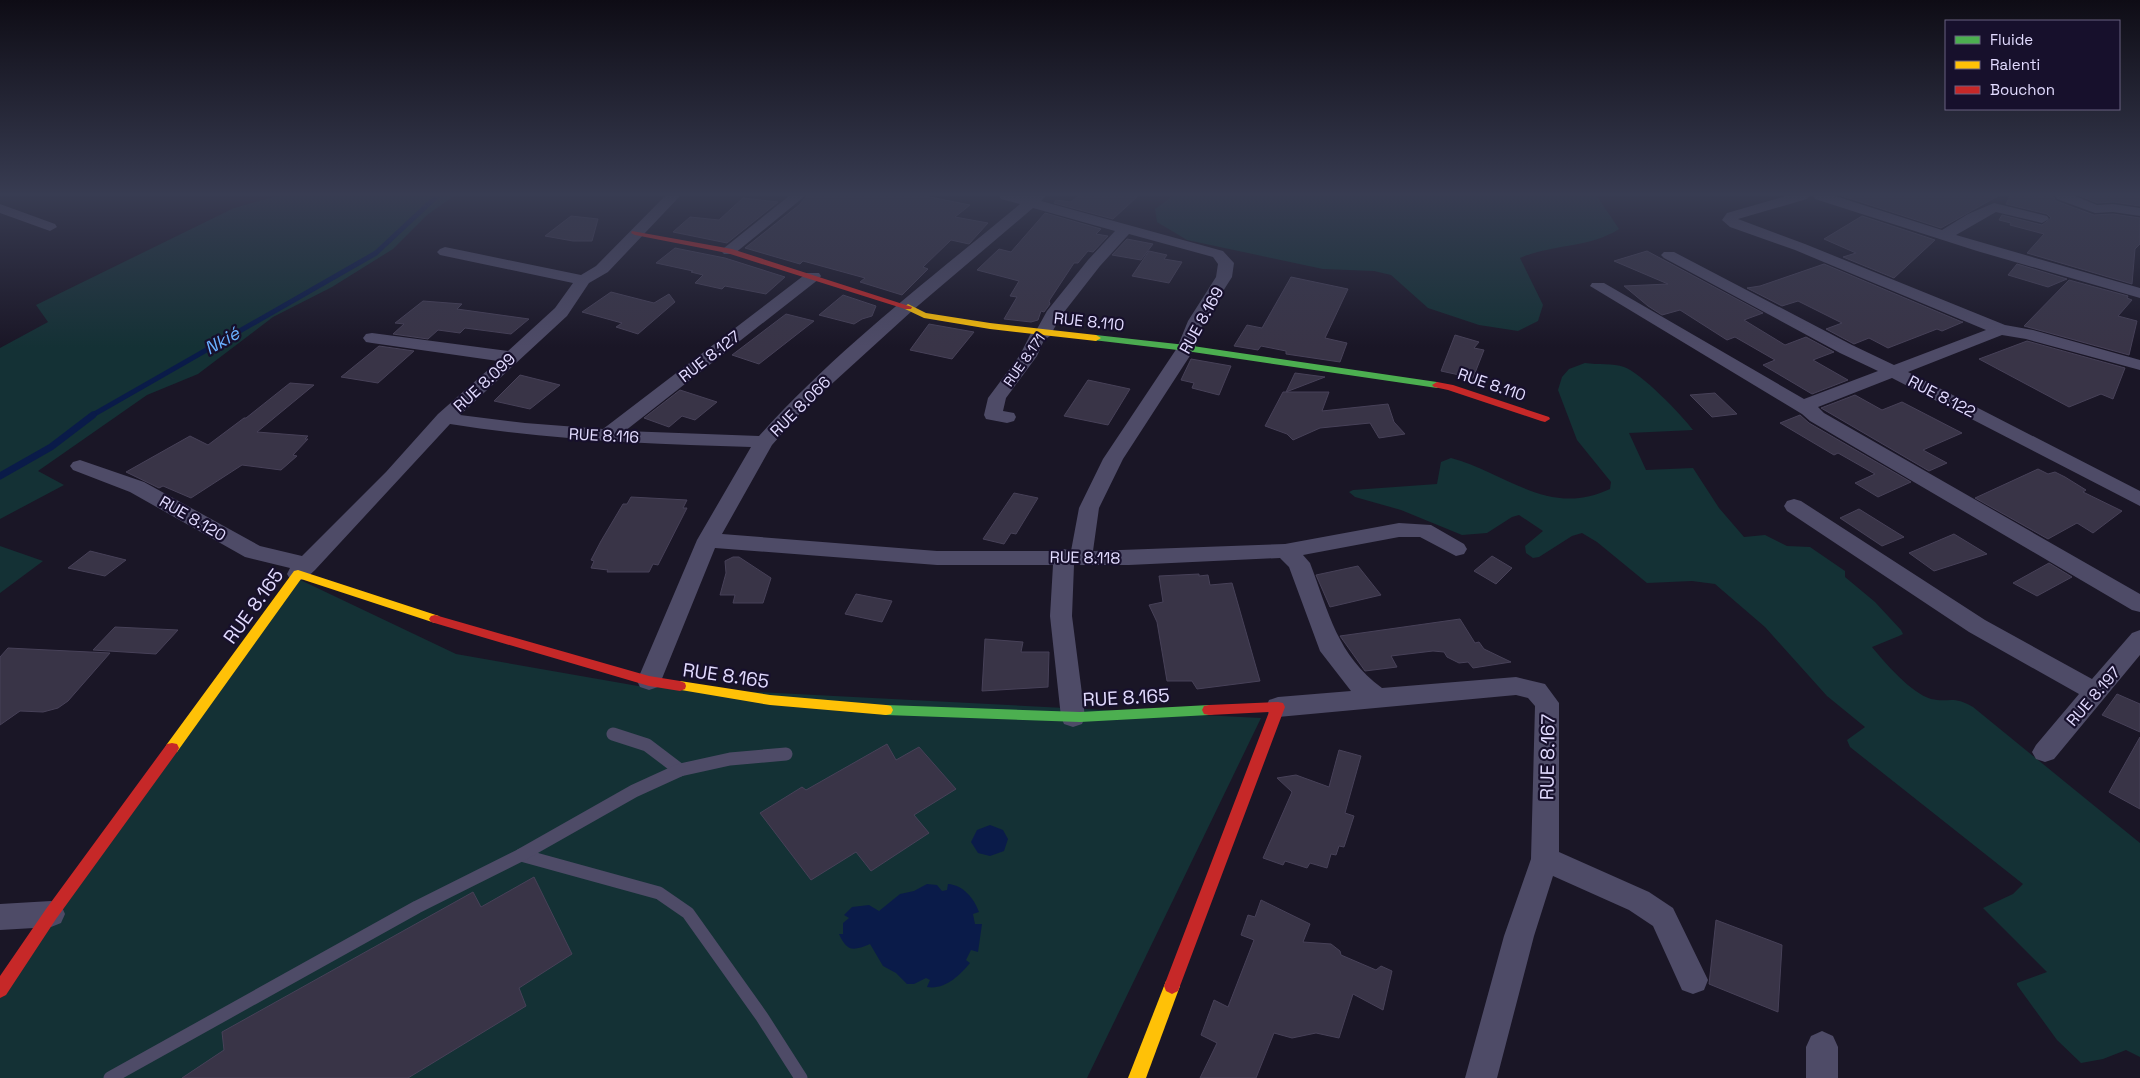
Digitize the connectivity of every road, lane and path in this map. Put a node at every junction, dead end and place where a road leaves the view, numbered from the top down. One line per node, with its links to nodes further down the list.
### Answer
1 (623, 246): 13 (street, RUE 8.099)
2 (699, 246): 10 (street, RUE 8.110)
3 (736, 246): 10 (street)
4 (979, 246): 16 (street, RUE 8.066)
5 (1109, 246): 18 (street, RUE 8.171)
6 (1190, 246): 20 (street, RUE 8.169)
7 (1795, 246): 17 (street)
8 (1977, 246): 15 (street)
9 (445, 252): 13 (street)
10 (729, 252): 12 (street, RUE 8.110)
11 (1669, 256): 23 (street)
12 (813, 276): 16 (street, RUE 8.110); 28 (street, RUE 8.127)
13 (583, 280): 21 (street, RUE 8.099)
14 (1598, 286): 24 (street)
15 (2140, 293)
16 (907, 306): 18 (street, RUE 8.110); 29 (street, RUE 8.066)
17 (2001, 330): 22 (street, RUE 8.122); 23 (street, RUE 8.122)
18 (1044, 332): 20 (street, RUE 8.110); 25 (street, RUE 8.171)
19 (372, 338): 21 (street)
20 (1186, 348): 27 (street, RUE 8.110); 36 (street, RUE 8.169)
21 (510, 357): 26 (street, RUE 8.099)
22 (2140, 365)
23 (1893, 371): 24 (street); 31 (street, RUE 8.122)
24 (1809, 410): 38 (street)
25 (1007, 417)
26 (445, 418): 28 (street, RUE 8.116); 37 (street, RUE 8.099)
27 (1544, 419)
28 (606, 436): 29 (street, RUE 8.116)
29 (764, 442): 33 (street, RUE 8.066)
30 (80, 466): 37 (street, RUE 8.120)
31 (2140, 499)
32 (1794, 506): 42 (street)
33 (708, 540): 36 (street, RUE 8.118); 41 (street, RUE 8.066)
34 (1456, 549): 35 (street, RUE 8.118)
35 (1285, 552): 36 (street, RUE 8.118); 43 (street)
36 (1073, 556): 45 (street, RUE 8.169)
37 (302, 569): 41 (street, RUE 8.165); 52 (street, RUE 8.165)
38 (2140, 604)
39 (2140, 639): 40 (street, RUE 8.197)
40 (2132, 664): 42 (street, RUE 8.197)
41 (649, 681): 45 (street, RUE 8.165)
42 (2095, 692): 47 (street, RUE 8.197)
43 (1376, 697): 44 (street, RUE 8.167); 51 (street, RUE 8.167)
44 (1278, 707): 45 (street, RUE 8.165); 59 (street)
45 (1073, 717)
46 (613, 734): 49 (lane)
47 (2045, 752)
48 (786, 754): 49 (lane)
49 (680, 770): 50 (lane)
50 (521, 855): 57 (lane); 58 (lane)
51 (1545, 859): 54 (street); 60 (street, RUE 8.167)
52 (52, 914): 53 (street); 55 (street, RUE 8.165)
53 (0, 917)
54 (1693, 980)
55 (0, 990)
56 (1822, 1047): 61 (street)
57 (110, 1078)
58 (801, 1078)
59 (1137, 1078)
60 (1481, 1078)
61 (1822, 1078)

